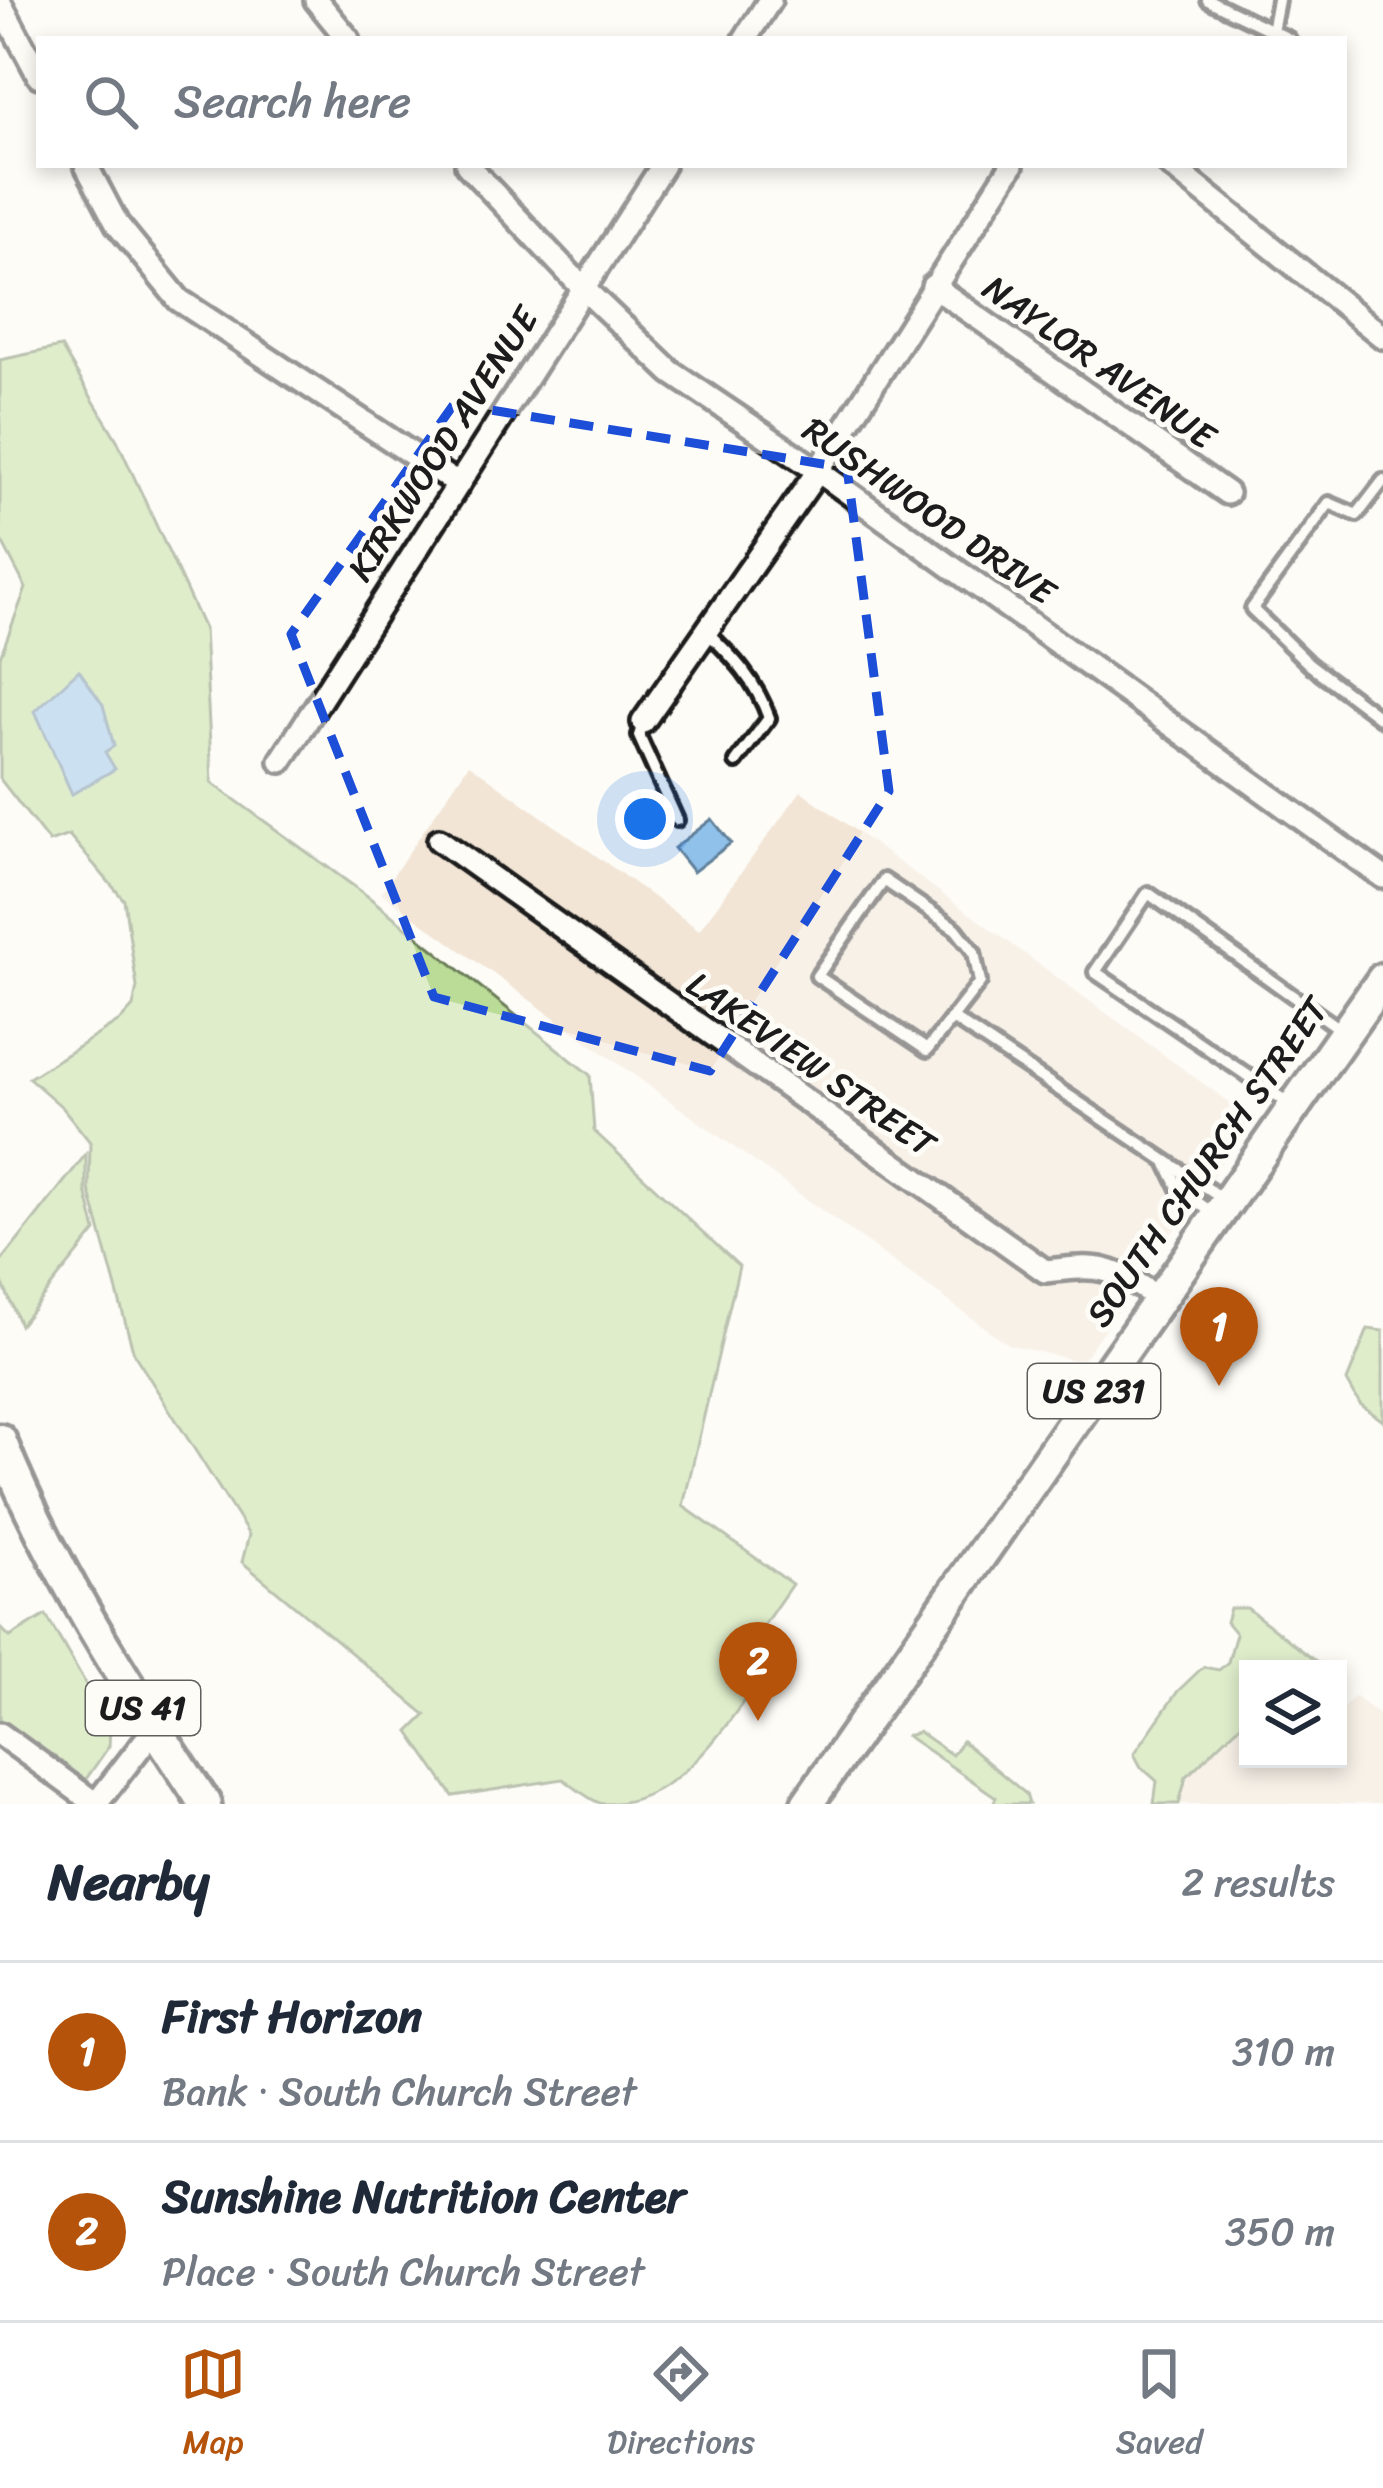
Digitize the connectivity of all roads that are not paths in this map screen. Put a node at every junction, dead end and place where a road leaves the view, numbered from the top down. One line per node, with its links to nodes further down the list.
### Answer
1 (316, 0): 7 (street)
2 (770, 0): 8 (street)
3 (1208, 0): 6 (lane)
4 (1278, 0): 6 (lane)
5 (0, 2): 10 (street)
6 (1272, 31): 9 (lane)
7 (346, 36)
8 (747, 36)
9 (1283, 36)
10 (36, 70)
11 (88, 168): 21 (street)
12 (469, 168): 17 (street, RUSHWOOD DRIVE)
13 (661, 168): 17 (street, KIRKWOOD AVENUE)
14 (1010, 168): 16 (street, NAYLOR AVENUE)
15 (1173, 168): 18 (street)
16 (933, 286): 19 (street, NAYLOR AVENUE); 22 (street, NAYLOR AVENUE)
17 (583, 288): 19 (street, RUSHWOOD DRIVE); 21 (street, KIRKWOOD AVENUE)
18 (1383, 337)
19 (818, 471): 23 (street, NAYLOR AVENUE); 30 (street, RUSHWOOD DRIVE)
20 (1383, 481): 24 (lane)
21 (456, 483): 26 (street, KIRKWOOD AVENUE)
22 (1227, 493)
23 (706, 631): 25 (street, NAYLOR AVENUE); 27 (lane)
24 (1383, 720)
25 (643, 722): 28 (lane)
26 (281, 761)
27 (736, 762)
28 (677, 820)
29 (440, 840): 36 (street, LAKEVIEW STREET)
30 (1383, 877)
31 (1383, 979): 33 (main road, SOUTH CHURCH STREET / US 231)
32 (952, 1018): 32 (lane); 35 (lane)
33 (1345, 1034): 34 (main road, SOUTH CHURCH STREET / US 231); 34 (lane)
34 (1294, 1106): 35 (main road, SOUTH CHURCH STREET / US 231)
35 (1221, 1209): 36 (main road, SOUTH CHURCH STREET / US 231)
36 (1159, 1298): 42 (main road, SOUTH CHURCH STREET / US 231)
37 (0, 1440): 38 (main road, US 41)
38 (155, 1728): 40 (street); 41 (main road, US 41)
39 (0, 1734): 40 (street)
40 (96, 1804)
41 (205, 1804)
42 (807, 1804)

